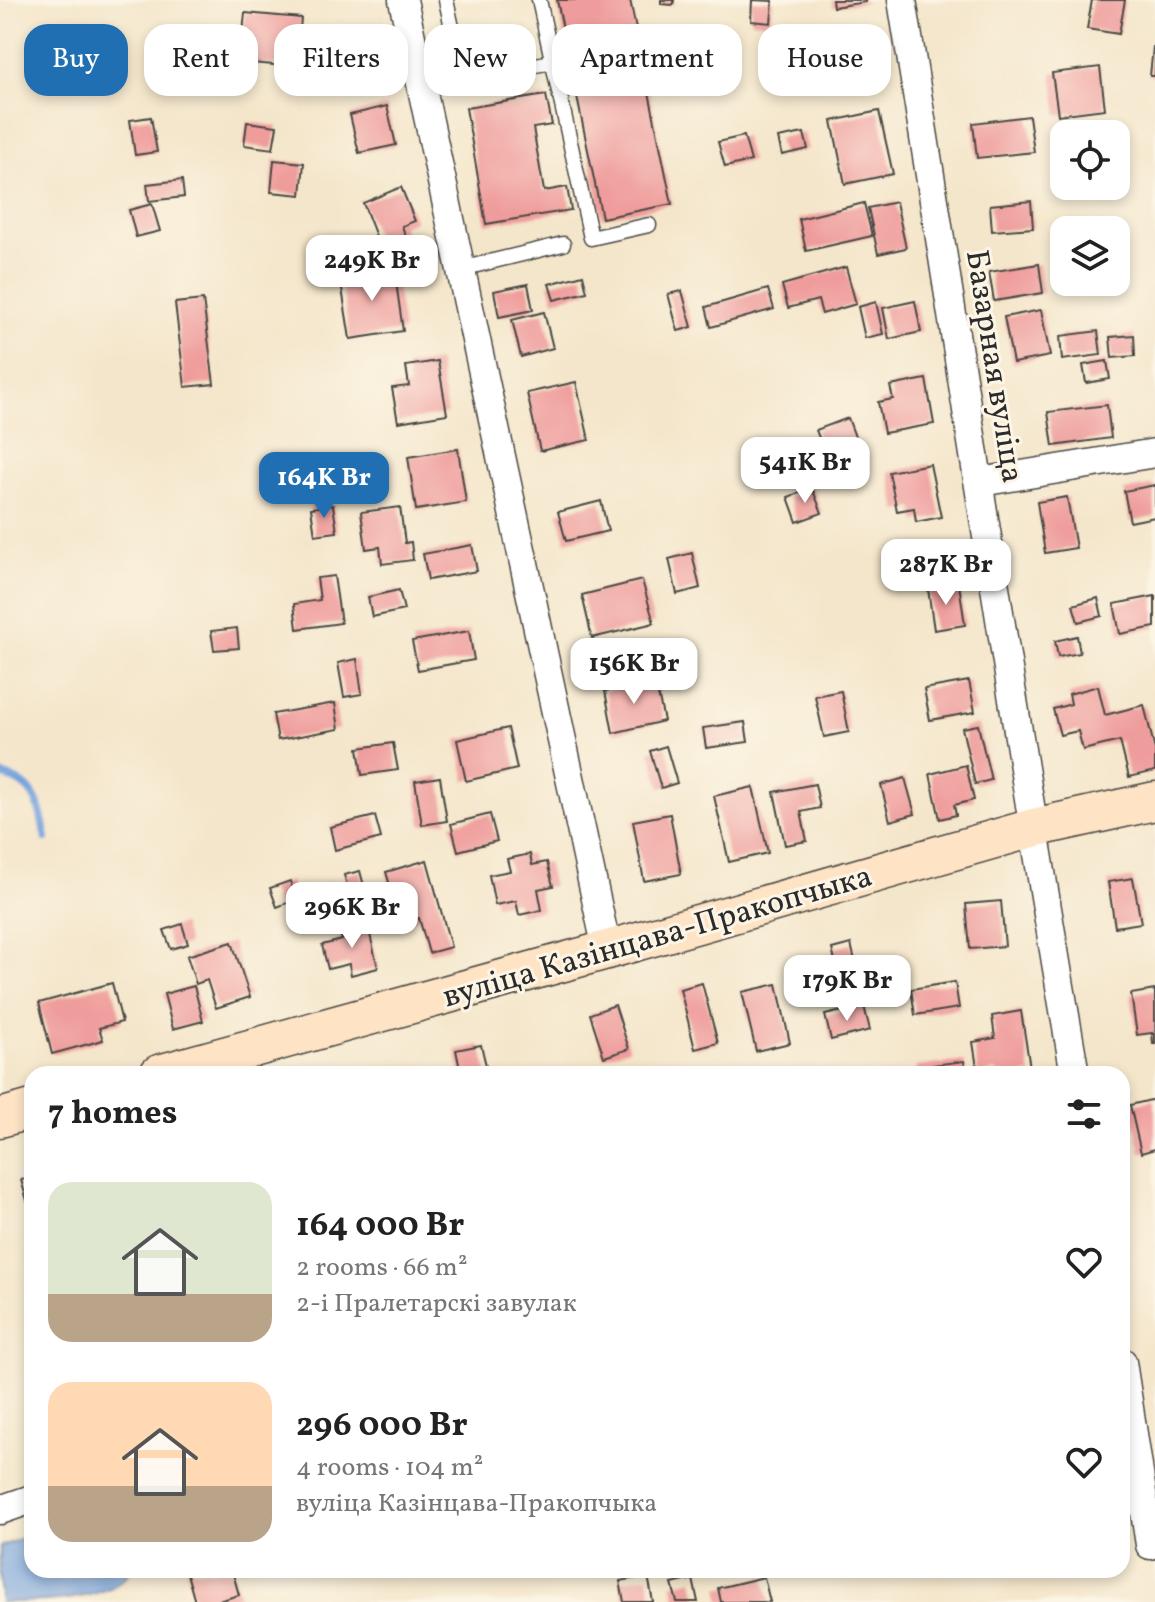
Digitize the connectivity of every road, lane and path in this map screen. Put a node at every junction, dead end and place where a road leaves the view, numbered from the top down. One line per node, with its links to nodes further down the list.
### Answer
1 (403, 0): 9 (street)
2 (446, 0): 5 (lane)
3 (539, 0): 6 (lane)
4 (902, 0): 15 (street, Базарная вуліца)
5 (451, 24)
6 (552, 62): 7 (lane)
7 (536, 65)
8 (424, 85): 9 (lane)
9 (421, 86): 13 (street)
10 (560, 96): 11 (lane)
11 (649, 225)
12 (563, 244): 13 (lane)
13 (461, 269): 18 (street)
14 (1155, 453): 15 (street)
15 (980, 482): 17 (street, Базарная вуліца)
16 (1155, 801): 17 (street, вуліца Казінцава-Пракопчыка)
17 (1033, 828): 18 (street, вуліца Казінцава-Пракопчыка); 20 (street, Базарная вуліца)
18 (607, 950): 19 (street, вуліца Казінцава-Пракопчыка)
19 (188, 1066)
20 (1074, 1066)
21 (24, 1111): 22 (street)
22 (0, 1118)
23 (1130, 1414): 26 (street)
24 (24, 1502): 25 (street)
25 (0, 1510)
26 (1150, 1545)

